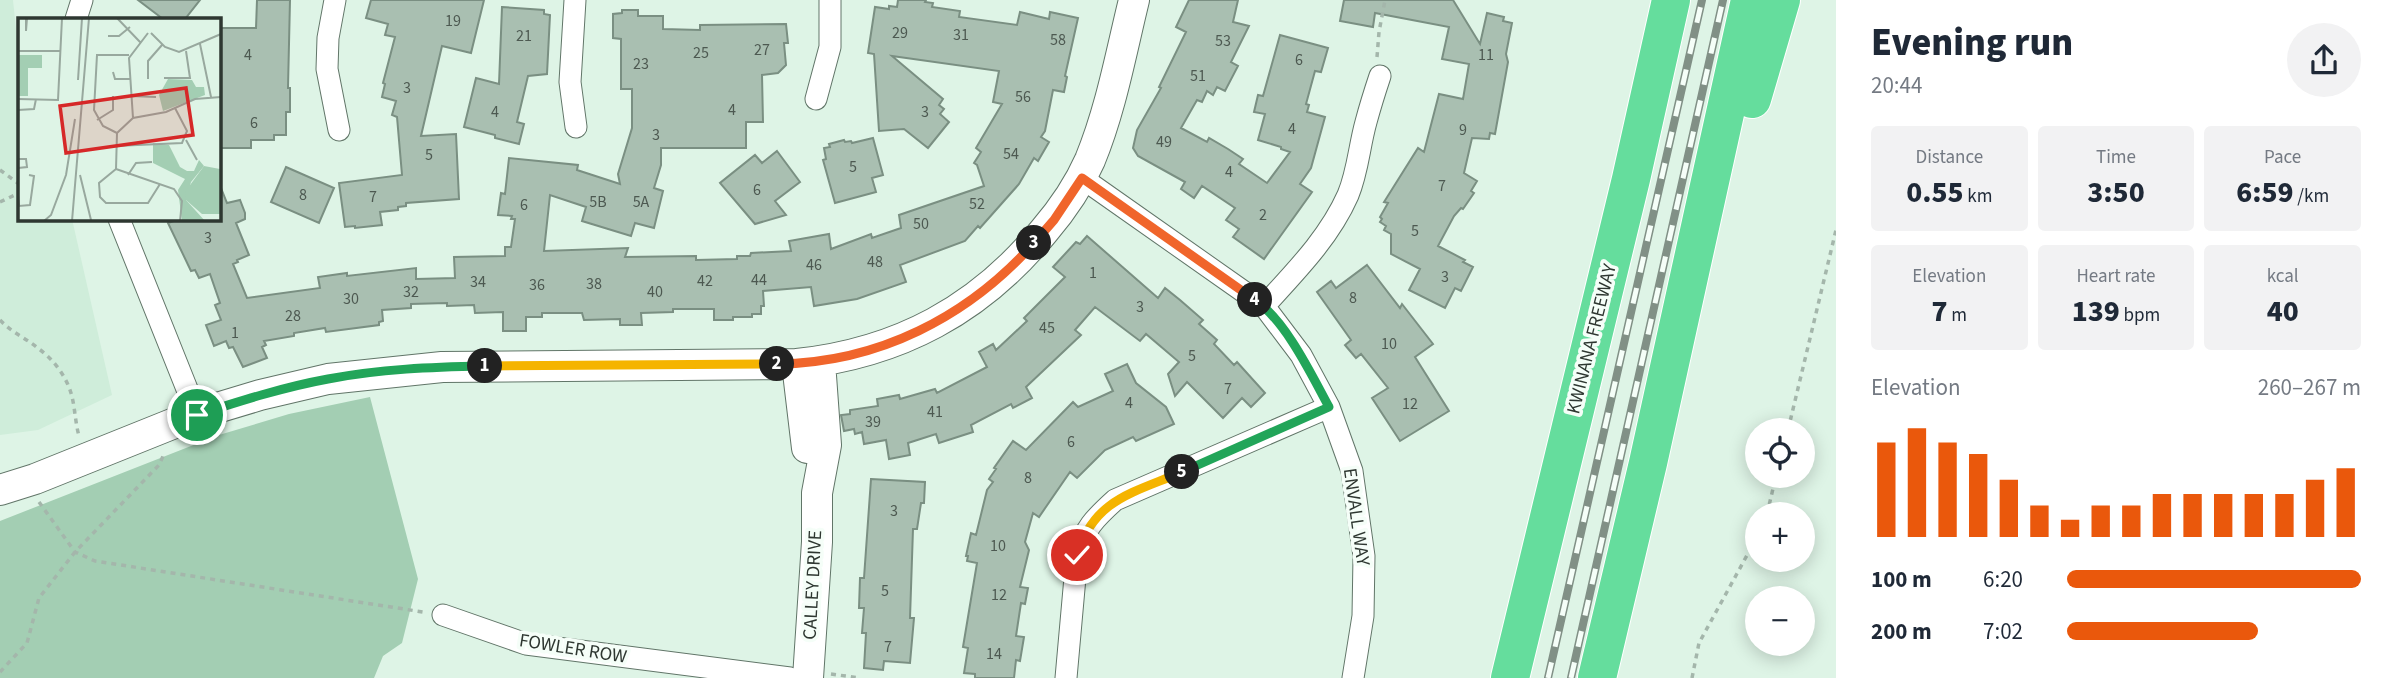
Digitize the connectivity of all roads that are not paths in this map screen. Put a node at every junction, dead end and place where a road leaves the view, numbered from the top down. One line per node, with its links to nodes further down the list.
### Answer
1 (82, 0): 10 (street)
2 (335, 0): 14 (street)
3 (575, 0): 13 (street)
4 (830, 0): 12 (street)
5 (1134, 0): 15 (main road)
6 (1652, 0): 16 (highway)
7 (1671, 0): 16 (highway, KWINANA FREEWAY)
8 (1750, 0): 22 (highway)
9 (1781, 0): 22 (highway)
10 (76, 18)
11 (1380, 76): 18 (street)
12 (816, 99)
13 (576, 127)
14 (339, 130)
15 (1082, 178): 18 (street, ENVALL WAY); 19 (main road)
16 (1631, 179): 29 (highway, KWINANA FREEWAY)
17 (119, 220): 21 (street)
18 (1264, 306): 20 (street, ENVALL WAY)
19 (808, 363): 21 (main road); 25 (main road, CALLEY DRIVE)
20 (1329, 407): 27 (street); 28 (street, ENVALL WAY)
21 (197, 415): 23 (main road)
22 (1648, 463): 30 (highway)
23 (13, 486)
24 (443, 615): 26 (street, FOWLER ROW)
25 (817, 676)
26 (790, 678)
27 (1066, 678)
28 (1353, 678)
29 (1510, 678)
30 (1597, 678)

